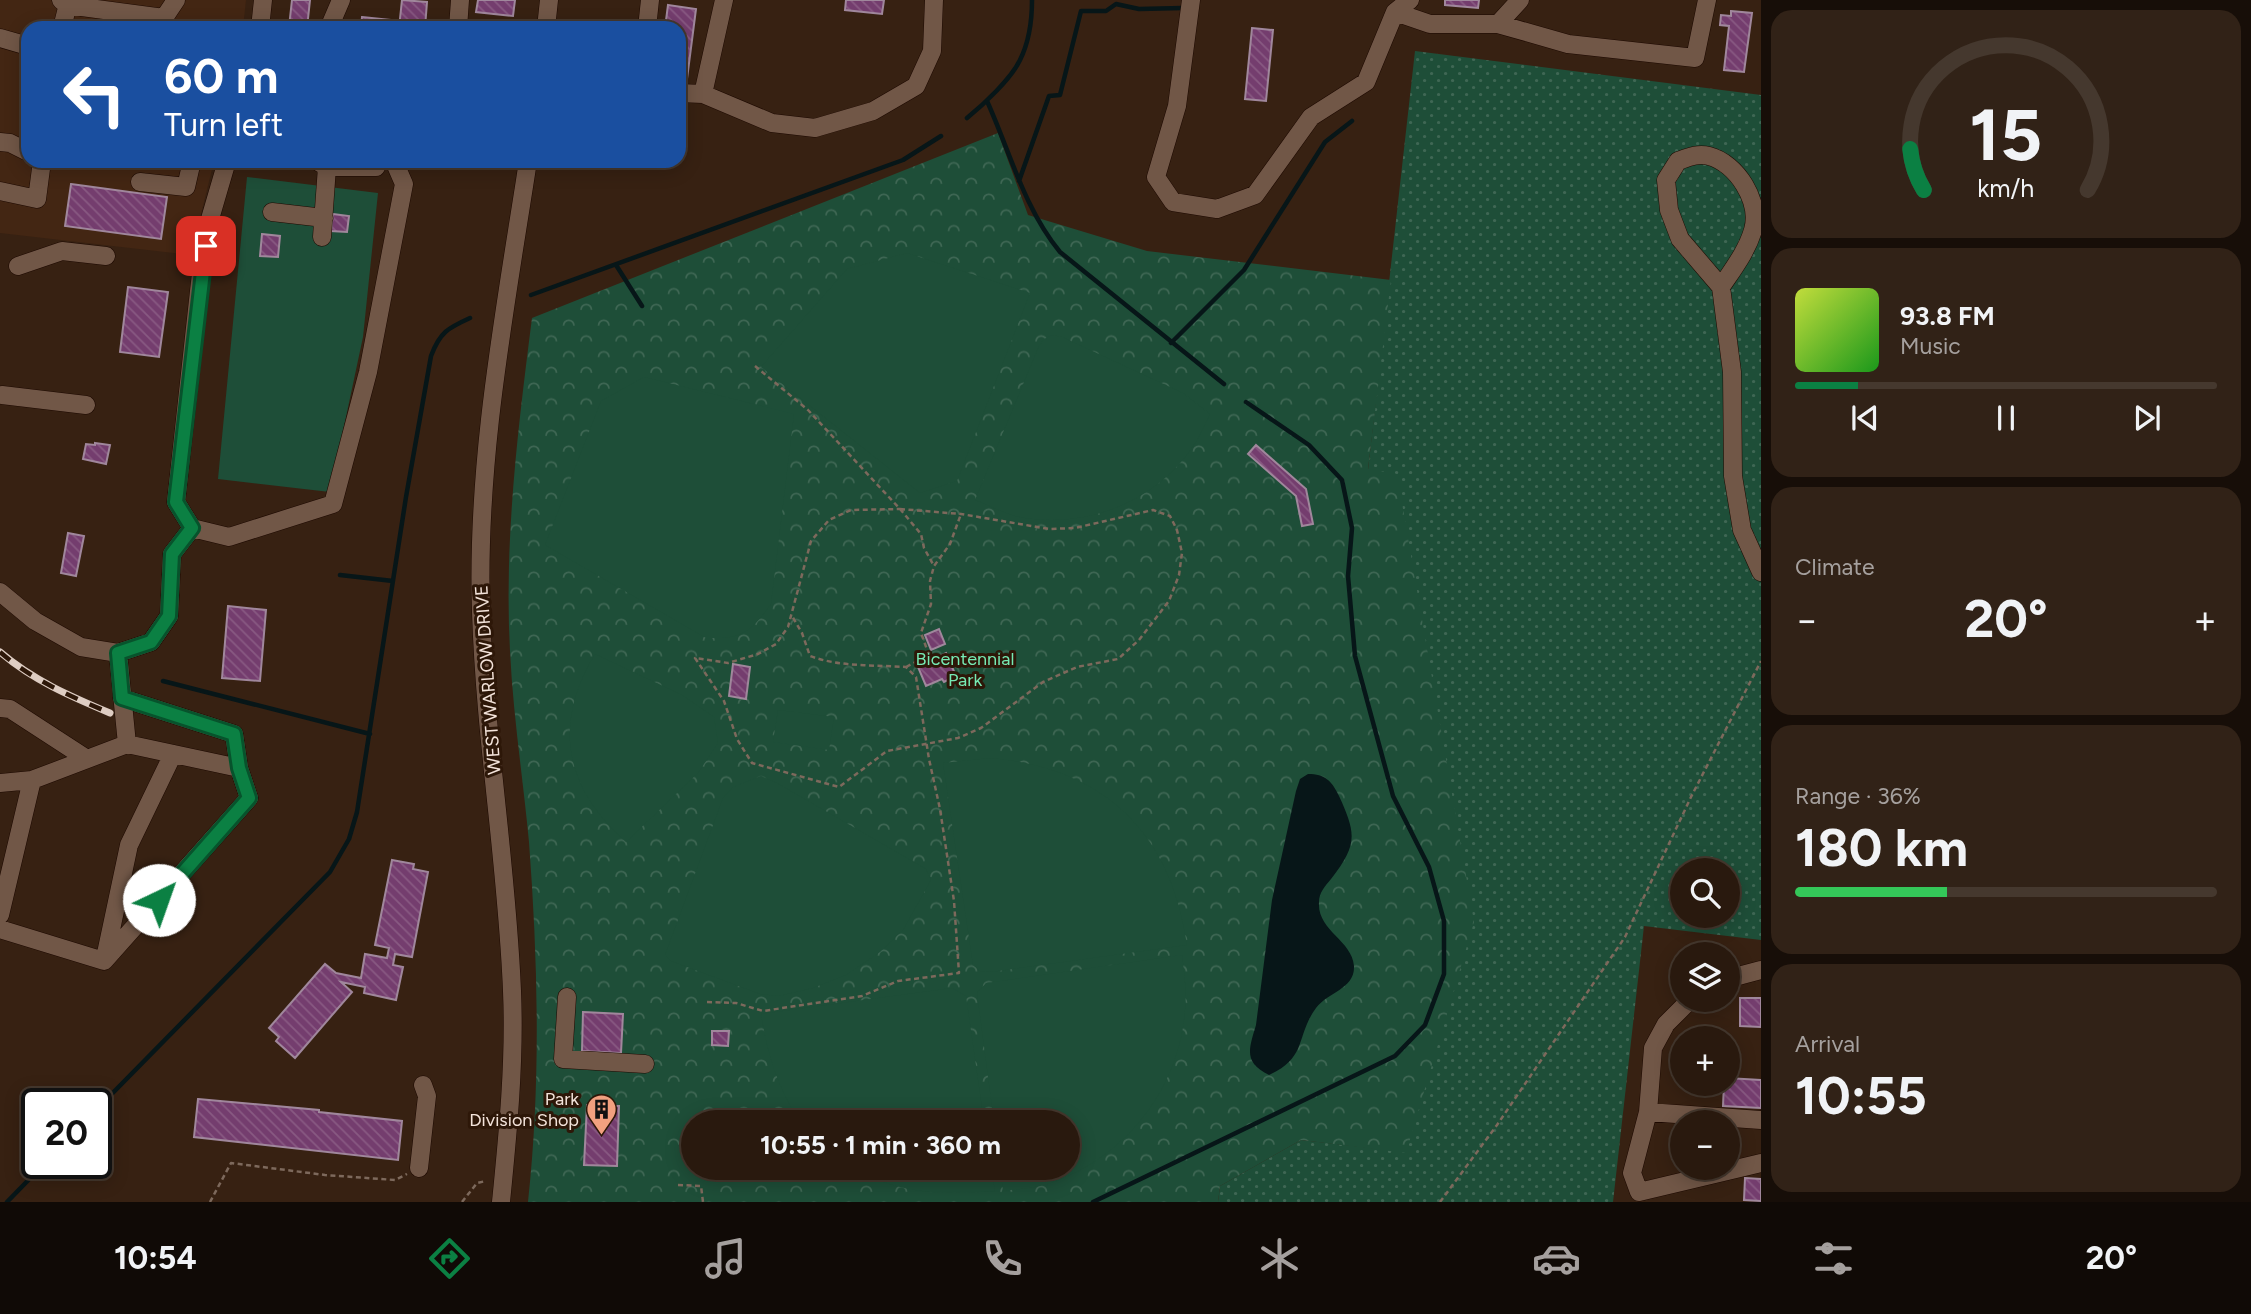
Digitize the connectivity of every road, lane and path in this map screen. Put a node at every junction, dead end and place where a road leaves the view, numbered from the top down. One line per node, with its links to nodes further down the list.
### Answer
1 (176, 0): 17 (street)
2 (263, 0): 18 (street)
3 (341, 0): 19 (street)
4 (460, 0): 20 (street)
5 (549, 0): 21 (street)
6 (650, 0): 22 (street)
7 (723, 0): 27 (street)
8 (934, 0): 27 (street)
9 (1191, 0): 14 (street)
10 (1410, 0): 14 (street)
11 (1521, 0): 23 (street)
12 (1707, 0): 23 (street)
13 (66, 2): 15 (street); 16 (street)
14 (1395, 12): 23 (street)
15 (63, 21)
16 (156, 21)
17 (166, 21)
18 (261, 21)
19 (332, 21)
20 (458, 21)
21 (547, 21)
22 (648, 21)
23 (1498, 24)
24 (0, 38): 25 (street)
25 (21, 44)
26 (686, 93): 27 (street)
27 (703, 94)
28 (0, 142): 29 (street)
29 (21, 149)
30 (41, 168): 37 (street)
31 (190, 168): 36 (street)
32 (225, 168): 49 (street)
33 (322, 168): 39 (street)
34 (397, 168): 49 (street)
35 (527, 168): 80 (street, WEST WARLOW DRIVE)
36 (140, 182)
37 (0, 191)
38 (272, 212): 39 (street)
39 (324, 218): 40 (street)
40 (321, 237)
41 (106, 256): 42 (street)
42 (18, 266)
43 (1721, 287): 43 (street); 51 (street)
44 (755, 366): 47 (path)
45 (2, 395): 46 (street)
46 (86, 405)
47 (900, 509): 48 (path); 50 (path); 53 (path)
48 (961, 514): 50 (path); 59 (path)
49 (192, 528): 54 (street)
50 (934, 566): 56 (path)
51 (1761, 572)
52 (0, 592): 54 (street)
53 (792, 615): 56 (path); 59 (path)
54 (118, 653): 57 (street)
55 (1761, 661): 86 (path)
56 (906, 667): 59 (path)
57 (122, 698): 60 (street); 63 (street)
58 (0, 708): 62 (street)
59 (927, 743): 72 (path)
60 (127, 744): 61 (street); 62 (street)
61 (173, 754): 63 (street); 68 (street)
62 (87, 759): 64 (street)
63 (239, 768): 68 (street)
64 (32, 780): 65 (street); 66 (street)
65 (0, 783)
66 (0, 915)
67 (0, 929): 68 (street)
68 (104, 961)
69 (1761, 970): 70 (street)
70 (1740, 976)
71 (567, 997): 74 (street)
72 (707, 1002)
73 (1678, 1012): 76 (street)
74 (645, 1064)
75 (423, 1085): 79 (street)
76 (1648, 1112): 77 (street); 78 (street)
77 (1761, 1120)
78 (1761, 1163)
79 (419, 1168): 82 (path)
80 (503, 1177): 83 (path); 84 (street, WEST WARLOW DRIVE)
81 (678, 1185): 85 (path)
82 (210, 1202)
83 (462, 1202)
84 (500, 1202)
85 (704, 1202)
86 (1440, 1202)

